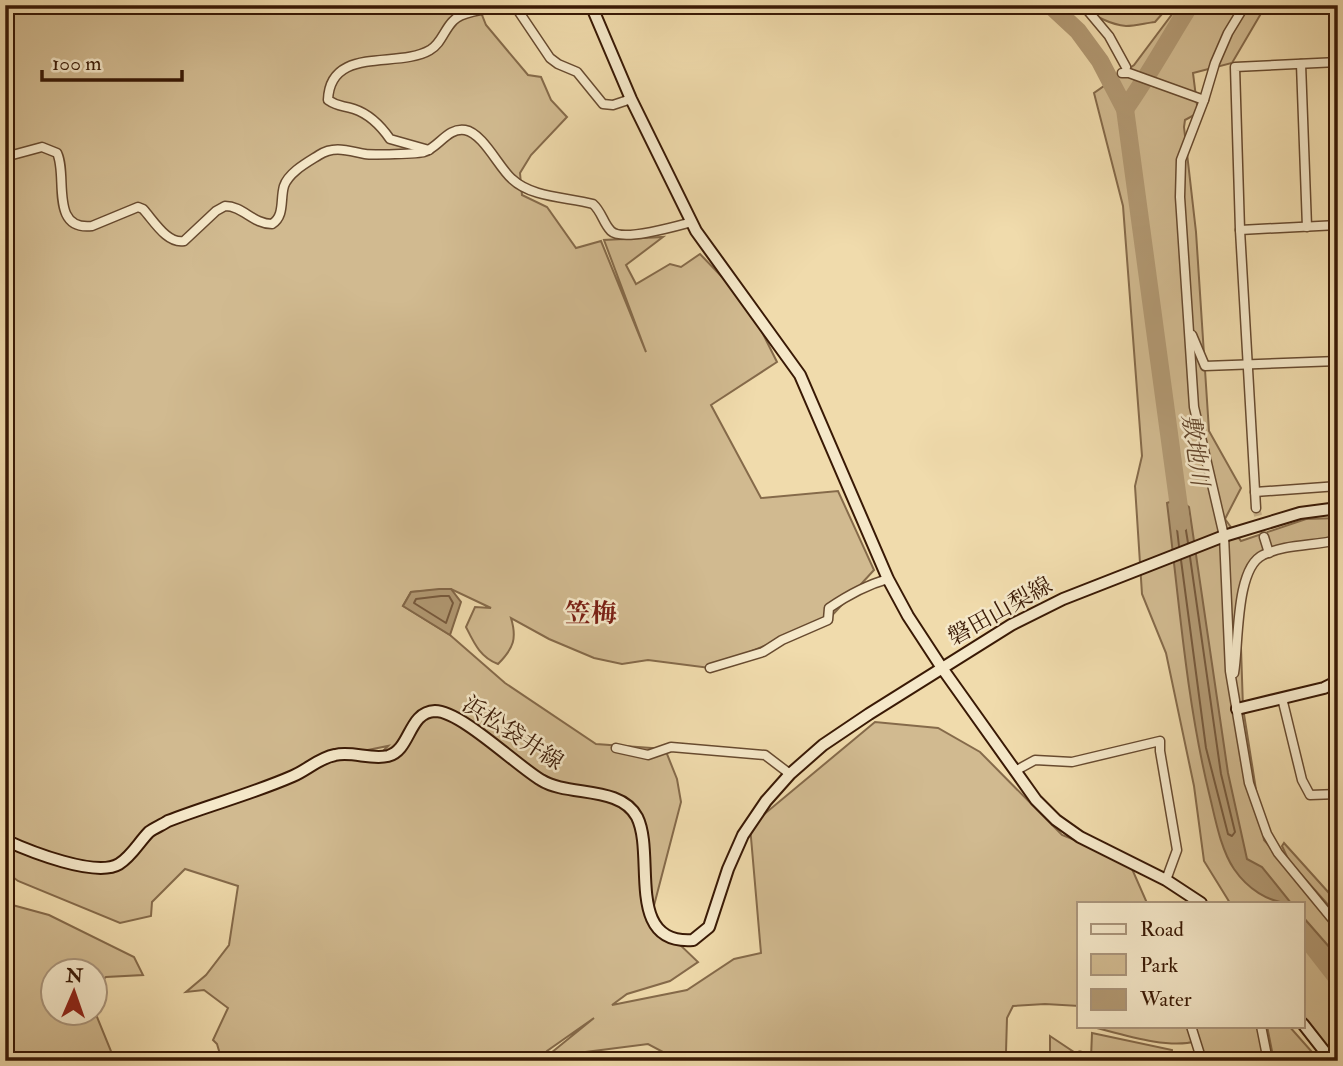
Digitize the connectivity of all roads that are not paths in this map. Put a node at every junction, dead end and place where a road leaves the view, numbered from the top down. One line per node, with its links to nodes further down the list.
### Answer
1 (591, 5): 6 (main road)
2 (1083, 5): 7 (street)
3 (1245, 5): 7 (street)
4 (1338, 62): 5 (street)
5 (1301, 64): 12 (street); 13 (street)
6 (631, 99): 8 (street); 10 (main road)
7 (1201, 99): 14 (street)
8 (429, 150): 9 (street); 10 (street)
9 (5, 157)
10 (692, 222): 25 (main road)
11 (1338, 225): 12 (street)
12 (1307, 227): 13 (street)
13 (1240, 230): 16 (street)
14 (1188, 326): 16 (street); 21 (street)
15 (1338, 360): 16 (street)
16 (1248, 364): 18 (street)
17 (1338, 486): 18 (street)
18 (1255, 492): 19 (street)
19 (1256, 508)
20 (1338, 508): 21 (main road, 磐田山梨線)
21 (1221, 537): 27 (main road, 磐田山梨線); 29 (street)
22 (1264, 537): 24 (street)
23 (1338, 540): 24 (street)
24 (1269, 553): 29 (street)
25 (888, 579): 26 (street); 27 (main road)
26 (710, 667)
27 (942, 668): 33 (main road, 磐田山梨線); 34 (main road, 浜松袋井線)
28 (1338, 681): 30 (main road)
29 (1232, 683): 31 (street)
30 (1282, 698): 31 (main road); 35 (street)
31 (1237, 709): 39 (street)
32 (616, 748): 34 (street)
33 (1015, 771): 37 (main road, 磐田山梨線); 37 (street)
34 (790, 774): 36 (main road, 浜松袋井線)
35 (1338, 794)
36 (5, 840)
37 (1166, 880): 38 (main road, 磐田山梨線)
38 (1199, 902)
39 (1328, 912): 40 (street); 41 (street)
40 (1338, 918)
41 (1338, 926)
42 (1304, 1025): 49 (main road)
43 (1192, 1028): 47 (street)
44 (1261, 1028): 48 (street)
45 (1080, 1056): 46 (street)
46 (1101, 1061)
47 (1202, 1061)
48 (1268, 1061)
49 (1332, 1061)

